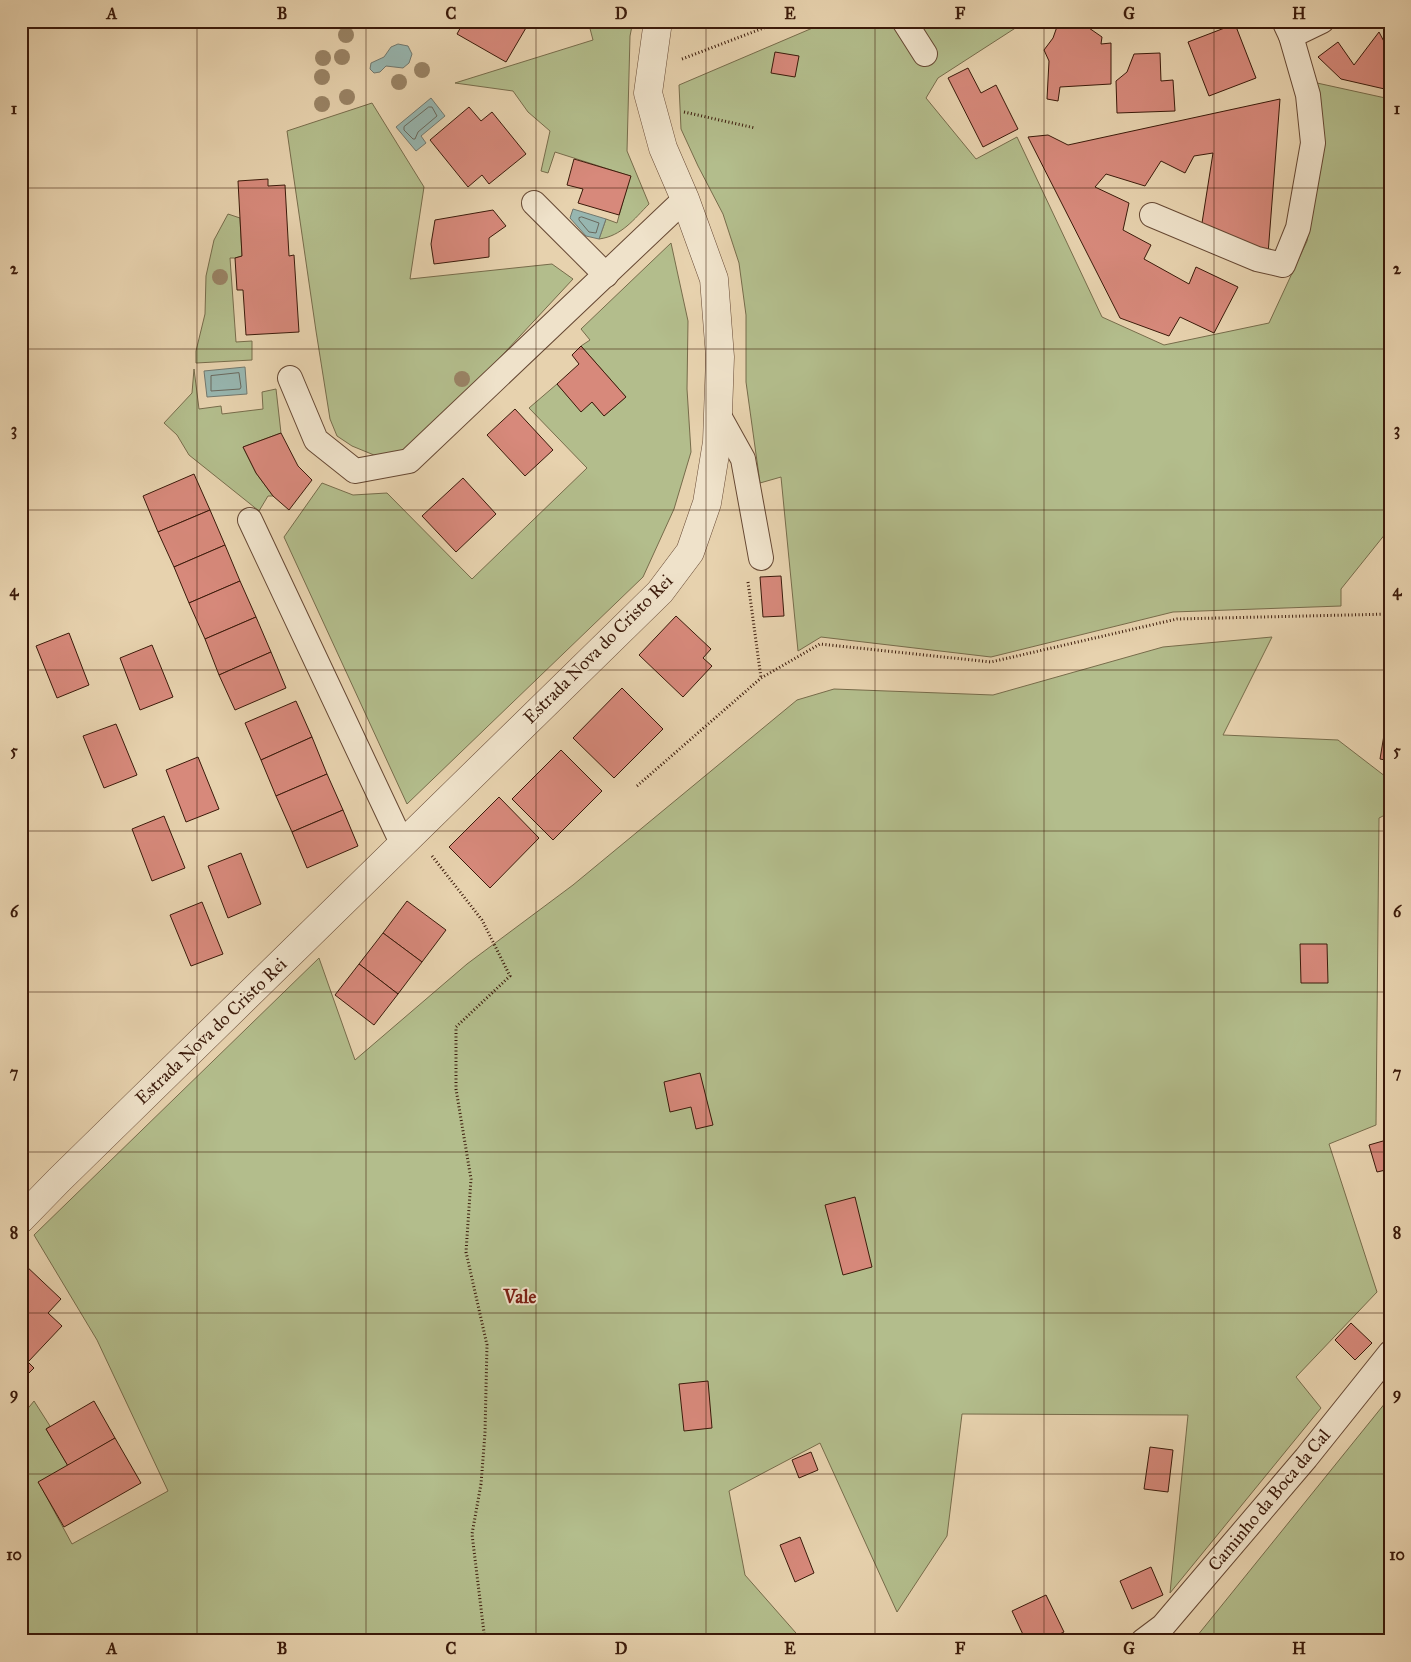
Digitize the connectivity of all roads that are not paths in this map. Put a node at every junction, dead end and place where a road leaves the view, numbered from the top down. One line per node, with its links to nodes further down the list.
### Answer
1 (658, 21): 6 (street, Estrada Nova do Cristo Rei)
2 (904, 21): 5 (street)
3 (1322, 21): 4 (street)
4 (1288, 29): 8 (street)
5 (925, 54)
6 (685, 199): 9 (street); 11 (street, Estrada Nova do Cristo Rei)
7 (534, 203): 9 (street)
8 (1152, 215)
9 (606, 275): 10 (street)
10 (290, 378)
11 (718, 414): 13 (street); 14 (street, Estrada Nova do Cristo Rei)
12 (250, 520): 14 (street)
13 (761, 558)
14 (407, 838): 15 (street, Estrada Nova do Cristo Rei)
15 (21, 1219)
16 (1390, 1353): 17 (street, Caminho da Boca da Cal)
17 (1143, 1641)

